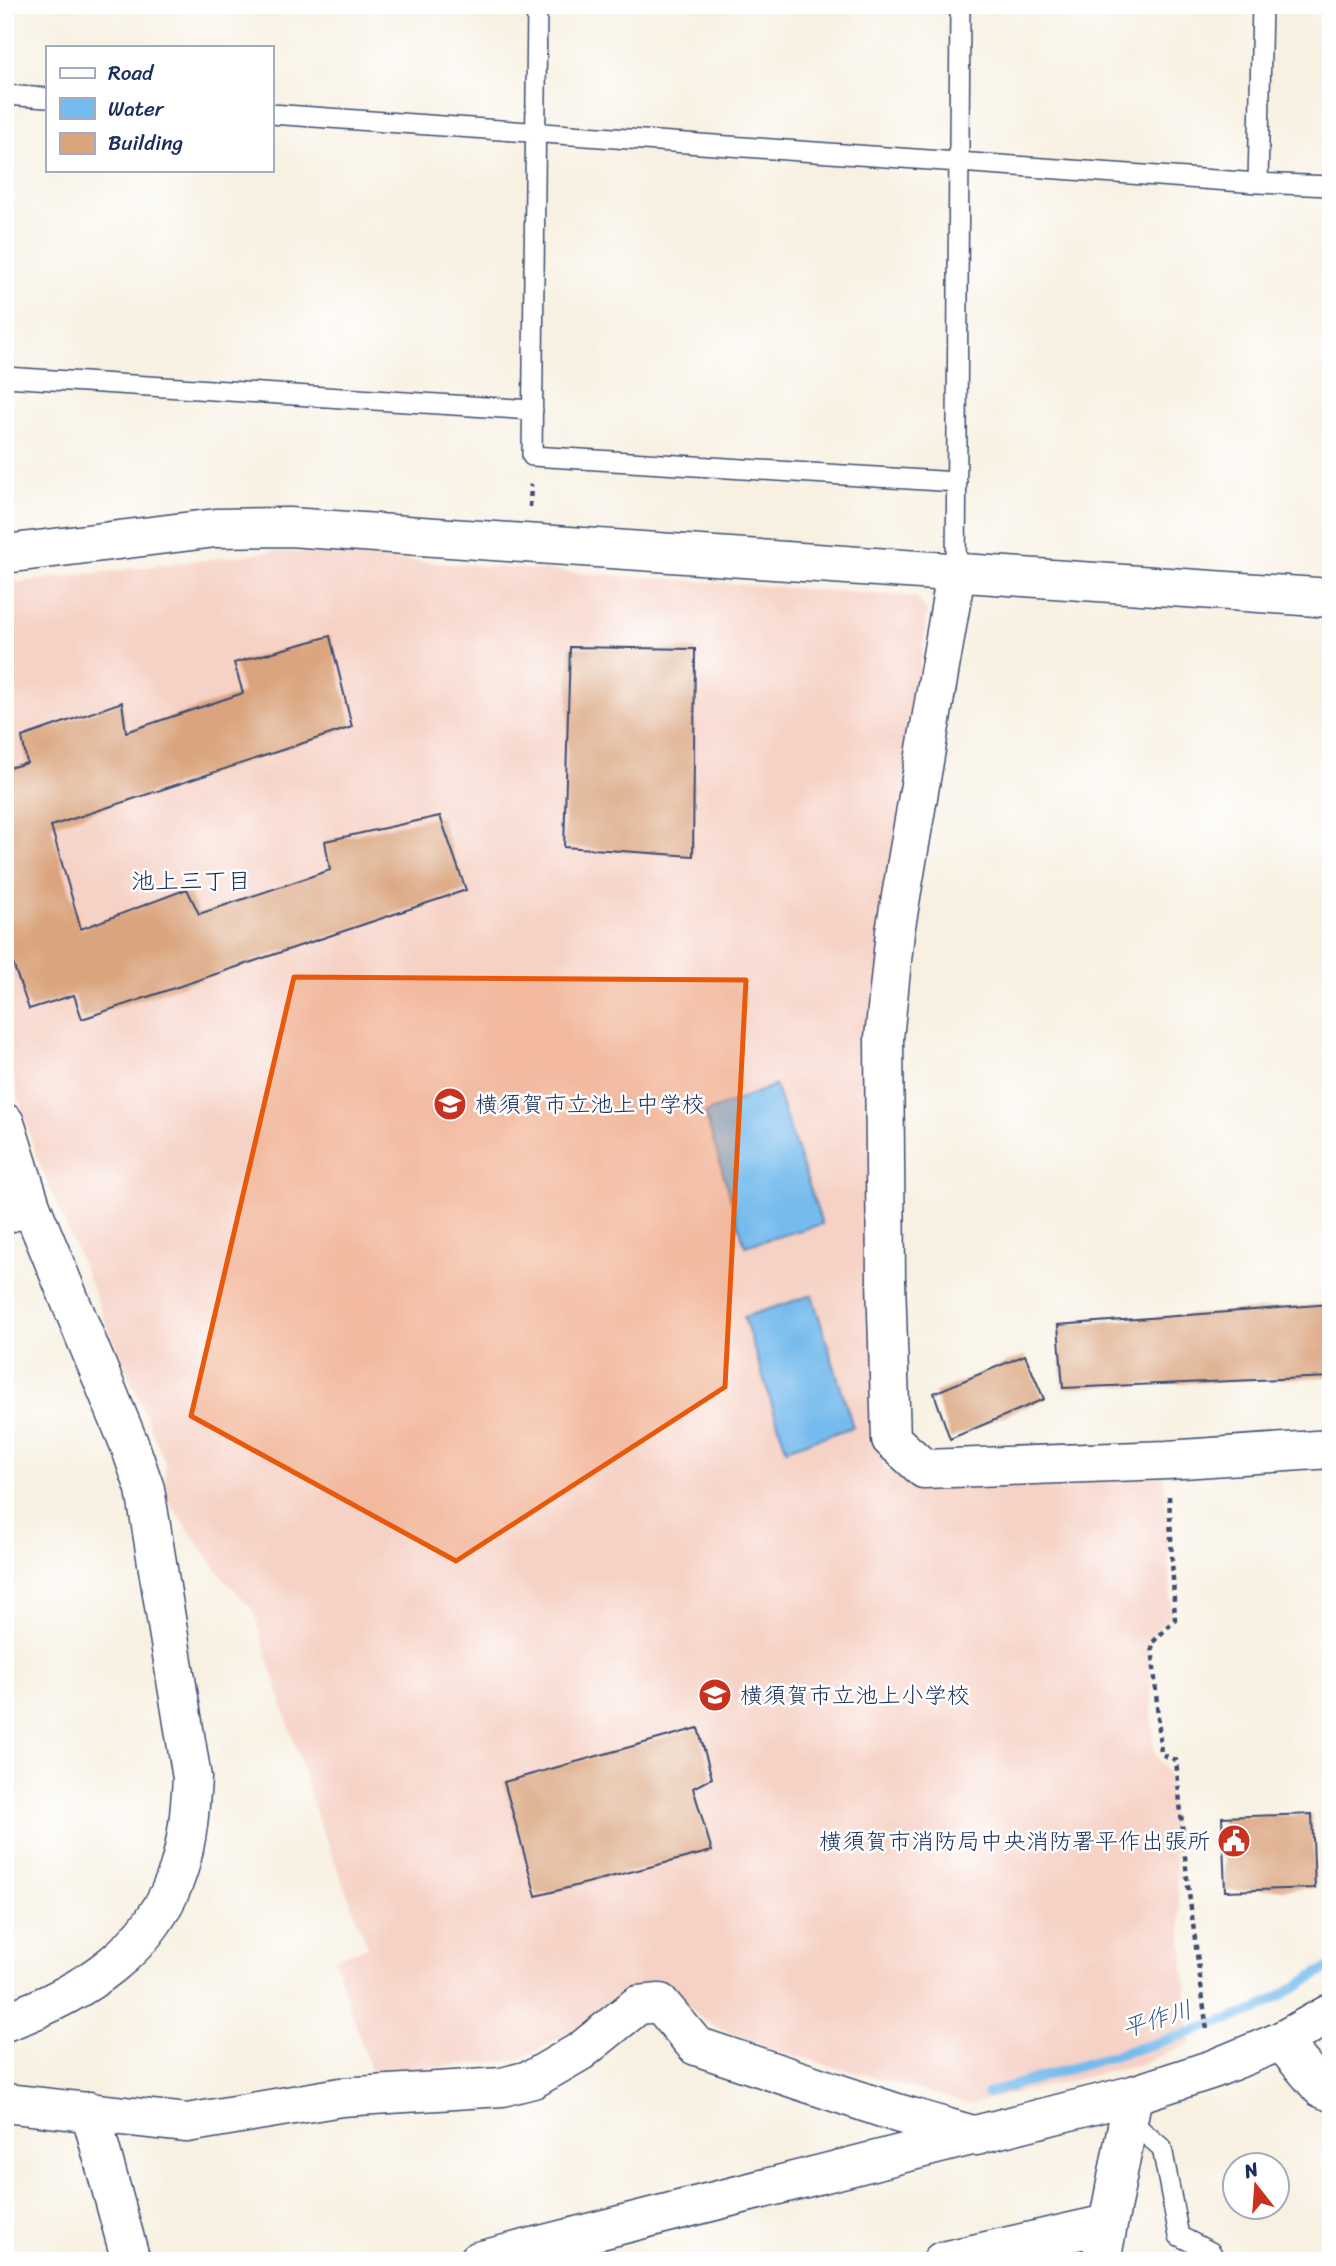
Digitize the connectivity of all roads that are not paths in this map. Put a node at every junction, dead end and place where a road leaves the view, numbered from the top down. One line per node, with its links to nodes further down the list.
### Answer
1 (537, 5): 7 (lane)
2 (960, 5): 8 (lane)
3 (1262, 5): 9 (lane)
4 (5, 95): 5 (lane)
5 (46, 98)
6 (273, 114): 7 (lane)
7 (536, 133): 8 (lane); 12 (lane)
8 (960, 162): 9 (lane); 13 (lane)
9 (1258, 183): 10 (lane)
10 (1331, 186)
11 (5, 377): 12 (lane)
12 (533, 410): 13 (lane)
13 (957, 482): 15 (lane)
14 (5, 554): 15 (street)
15 (956, 573): 16 (street); 19 (street)
16 (1331, 598)
17 (5, 1124): 18 (street)
18 (18, 1210): 21 (street)
19 (1331, 1449)
20 (1331, 2013): 22 (street)
21 (5, 2022)
22 (1281, 2041): 23 (street); 25 (street)
23 (1331, 2092)
24 (5, 2103): 26 (street)
25 (1130, 2107): 27 (street); 28 (street); 34 (lane)
26 (90, 2111): 27 (street); 30 (street)
27 (976, 2136): 29 (street)
28 (1107, 2224): 32 (street); 33 (street)
29 (561, 2251): 31 (street)
30 (131, 2261)
31 (478, 2261)
32 (942, 2261)
33 (1101, 2261)
34 (1215, 2261)

